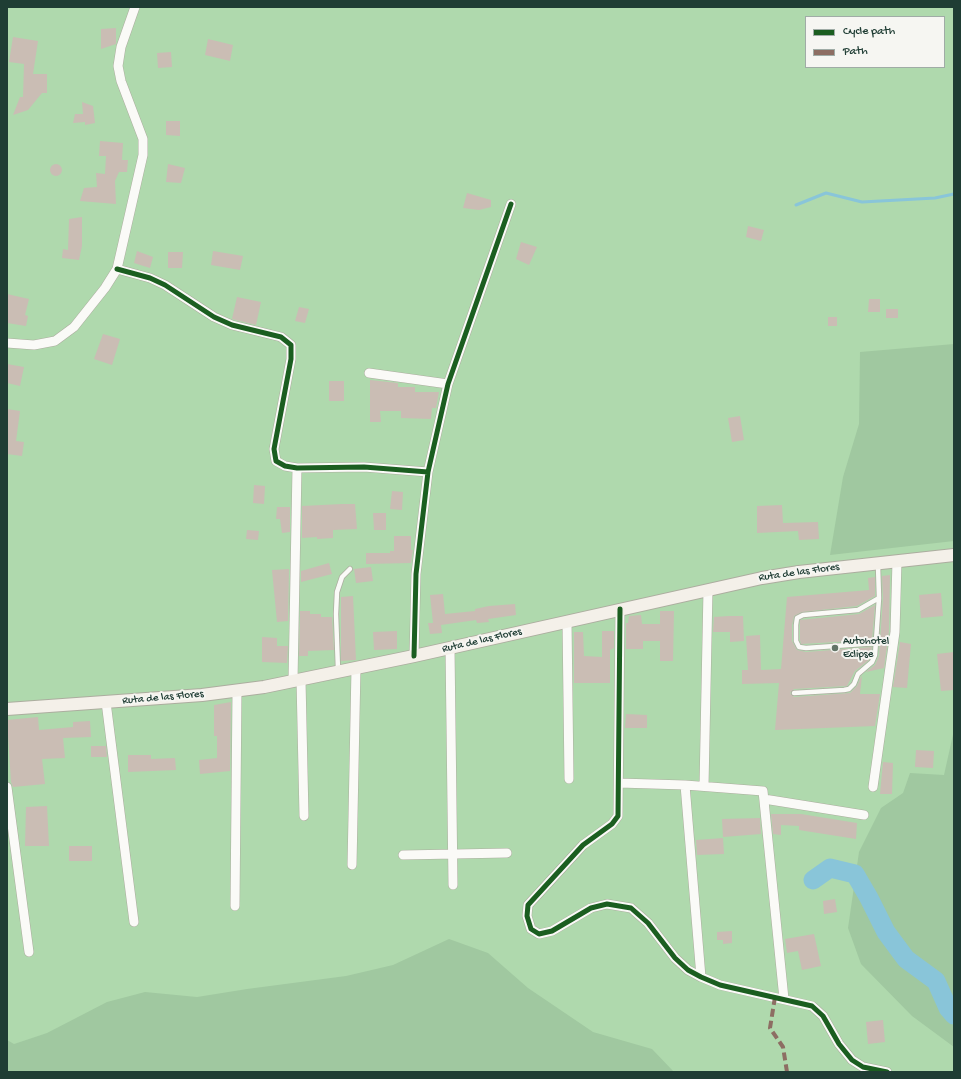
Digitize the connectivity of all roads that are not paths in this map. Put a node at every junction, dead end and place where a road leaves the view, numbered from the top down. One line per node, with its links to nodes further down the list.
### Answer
1 (136, 7): 3 (street)
2 (512, 204): 6 (street)
3 (117, 269): 4 (street); 7 (street)
4 (7, 343)
5 (369, 372): 6 (street)
6 (448, 384): 8 (street)
7 (297, 468): 8 (street); 22 (street)
8 (428, 472): 19 (street)
9 (954, 555): 10 (main road, Ruta de las Flores)
10 (896, 561): 11 (main road, Ruta de las Flores); 32 (street)
11 (878, 563): 13 (main road, Ruta de las Flores); 14 (lane)
12 (350, 569): 21 (lane)
13 (708, 590): 15 (main road, Ruta de las Flores); 30 (street)
14 (879, 598): 17 (lane); 17 (lane)
15 (620, 609): 16 (main road, Ruta de las Flores); 28 (street)
16 (567, 621): 18 (main road, Ruta de las Flores); 27 (street)
17 (877, 643): 24 (lane)
18 (450, 648): 19 (main road, Ruta de las Flores); 38 (street)
19 (414, 656): 20 (main road, Ruta de las Flores)
20 (356, 668): 21 (main road, Ruta de las Flores); 39 (street)
21 (338, 672): 22 (main road, Ruta de las Flores)
22 (297, 680): 23 (main road, Ruta de las Flores); 35 (street)
23 (237, 691): 25 (main road, Ruta de las Flores); 41 (street)
24 (794, 693)
25 (106, 702): 26 (main road, Ruta de las Flores); 42 (street)
26 (7, 709)
27 (569, 779)
28 (619, 783): 29 (street); 44 (street)
29 (685, 785): 30 (street); 44 (street)
30 (704, 786): 33 (street)
31 (7, 787): 43 (street)
32 (873, 787)
33 (764, 799): 34 (street); 45 (street)
34 (864, 815)
35 (304, 816)
36 (507, 853): 38 (street)
37 (403, 854): 38 (street)
38 (453, 854): 40 (street)
39 (352, 865)
40 (453, 885)
41 (235, 906)
42 (134, 922)
43 (29, 952)
44 (701, 977): 45 (street)
45 (784, 999): 46 (street)
46 (863, 1070): 47 (street)
47 (887, 1072)

